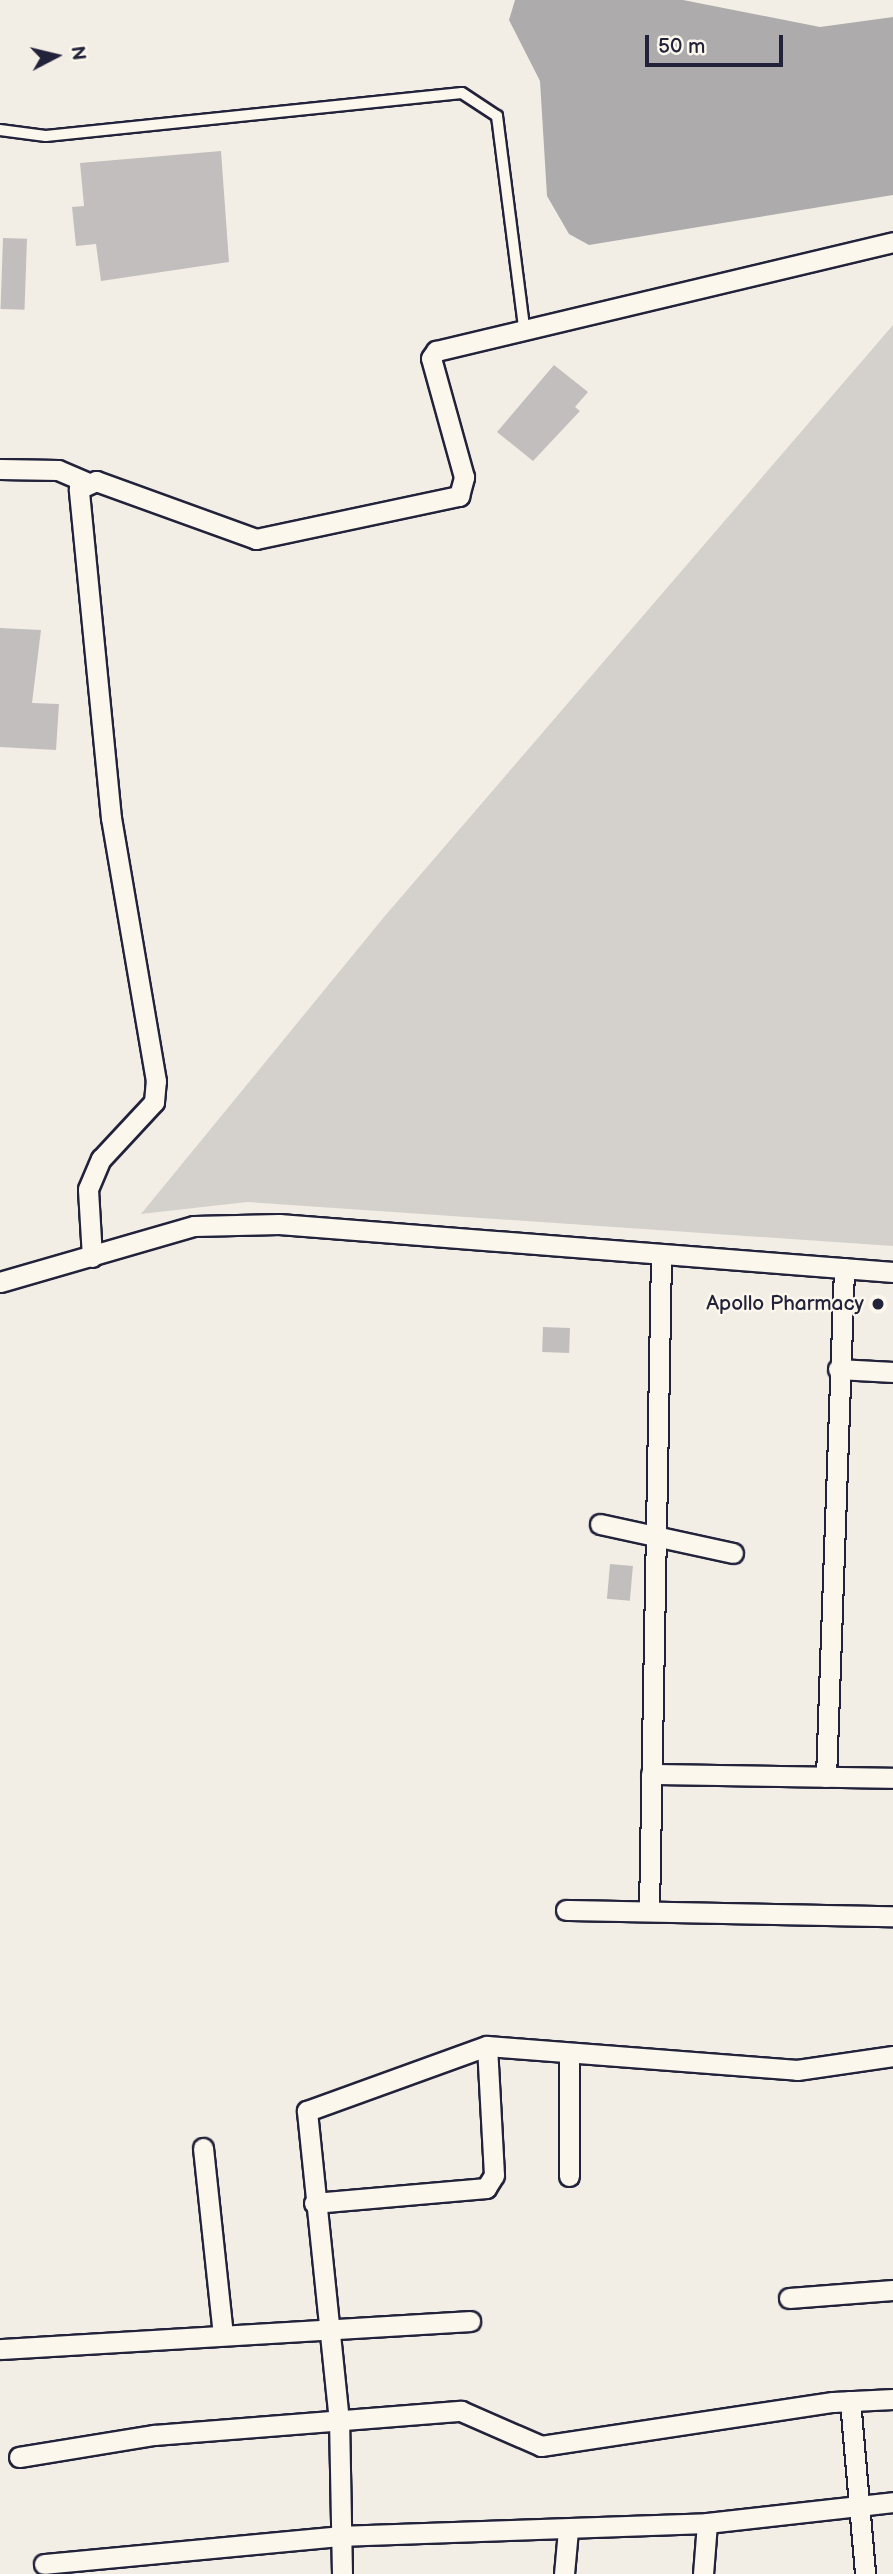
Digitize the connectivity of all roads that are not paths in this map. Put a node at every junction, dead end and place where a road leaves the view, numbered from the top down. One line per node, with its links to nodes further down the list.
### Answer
1 (0, 130): 3 (lane)
2 (893, 242): 3 (street)
3 (524, 327): 5 (street)
4 (0, 469): 5 (street)
5 (89, 483): 7 (street)
6 (661, 1254): 7 (street); 8 (street); 14 (street)
7 (92, 1256): 10 (street)
8 (844, 1268): 9 (street); 11 (street)
9 (893, 1272)
10 (0, 1282)
11 (838, 1369): 12 (street); 17 (street)
12 (893, 1371)
13 (600, 1524): 14 (street)
14 (656, 1535): 15 (street); 16 (street)
15 (733, 1553)
16 (651, 1774): 17 (street); 20 (street)
17 (826, 1777): 18 (street)
18 (893, 1779)
19 (566, 1910): 20 (street)
20 (649, 1911): 21 (street)
21 (893, 1916)
22 (487, 2046): 23 (street); 27 (street); 27 (street)
23 (569, 2053): 24 (street); 26 (street)
24 (893, 2056)
25 (203, 2148): 32 (street)
26 (569, 2176)
27 (314, 2203): 31 (street)
28 (893, 2290): 29 (street)
29 (789, 2298)
30 (470, 2321): 31 (street)
31 (329, 2328): 32 (street); 36 (street)
32 (223, 2334): 33 (street)
33 (0, 2349)
34 (893, 2399): 35 (street)
35 (850, 2401): 36 (street); 39 (street)
36 (339, 2421): 37 (street); 42 (street)
37 (19, 2457)
38 (893, 2502): 39 (street)
39 (861, 2504): 40 (street); 47 (street)
40 (707, 2523): 41 (street); 46 (street)
41 (568, 2530): 42 (street); 45 (street)
42 (338, 2536): 43 (street); 44 (street)
43 (44, 2564)
44 (342, 2574)
45 (564, 2574)
46 (703, 2574)
47 (865, 2574)

